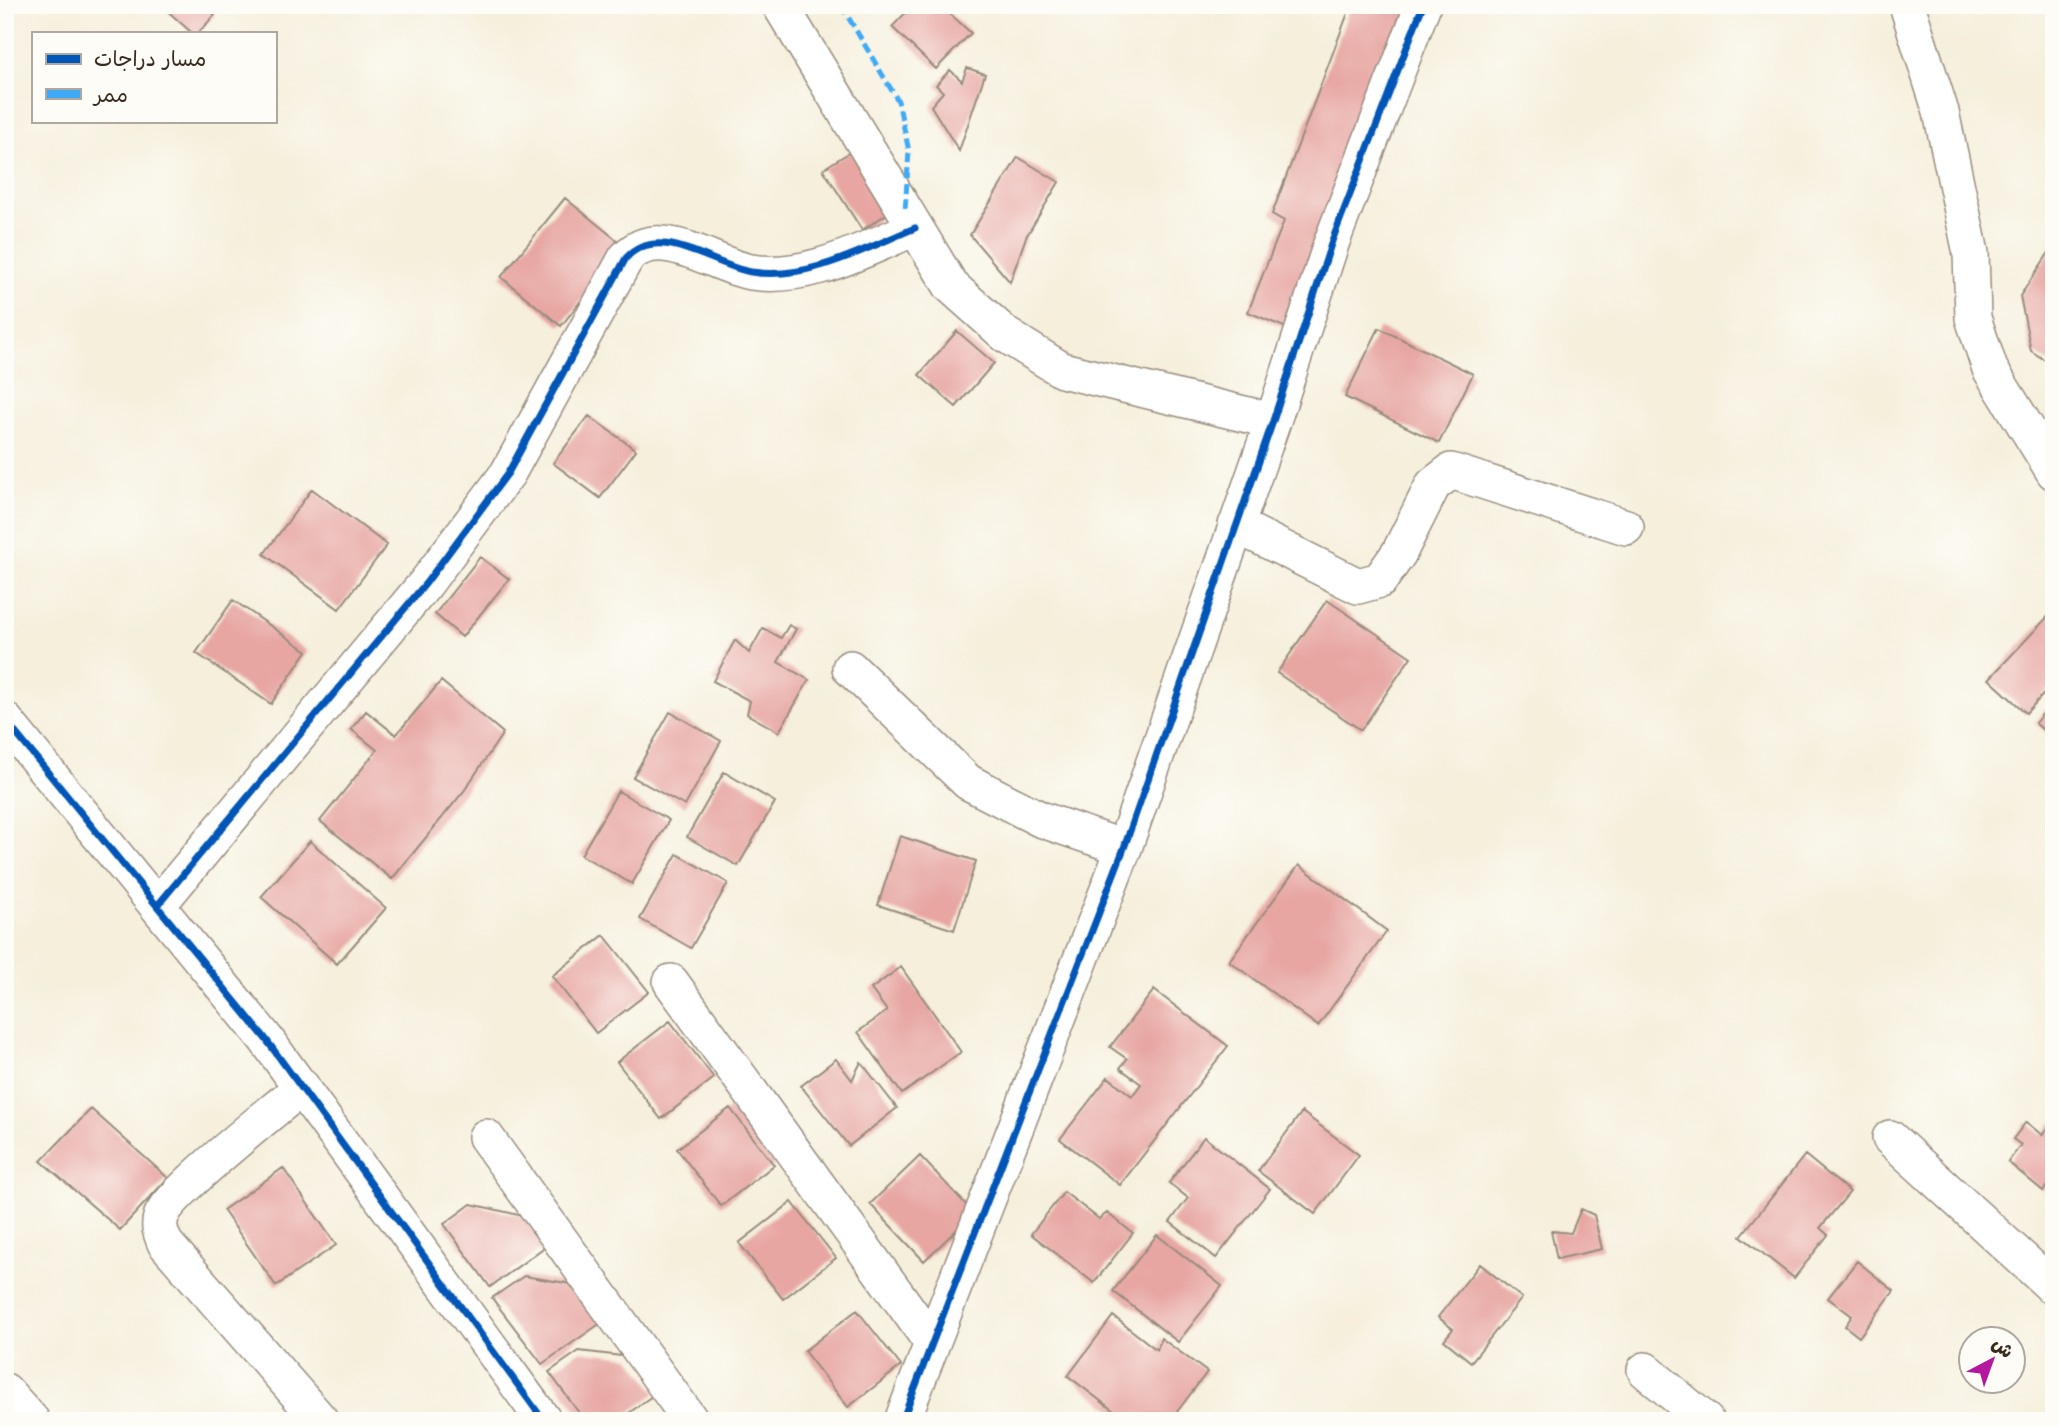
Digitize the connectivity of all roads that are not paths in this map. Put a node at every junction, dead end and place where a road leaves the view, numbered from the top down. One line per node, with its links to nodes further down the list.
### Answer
1 (780, 5): 4 (street)
2 (1423, 5): 5 (street)
3 (1907, 5): 6 (street)
4 (915, 228): 5 (street); 12 (street)
5 (1273, 421): 7 (street)
6 (2054, 472)
7 (1236, 525): 8 (street); 11 (street)
8 (1626, 527)
9 (850, 668): 11 (street)
10 (5, 720): 12 (street)
11 (1124, 848): 18 (street)
12 (157, 906): 14 (street)
13 (671, 982): 18 (street)
14 (302, 1087): 22 (street); 23 (street)
15 (486, 1137): 24 (street)
16 (1891, 1138): 17 (street)
17 (2054, 1288)
18 (932, 1343): 25 (street)
19 (1645, 1370): 26 (street)
20 (5, 1391): 21 (street)
21 (32, 1421)
22 (321, 1421)
23 (544, 1421)
24 (691, 1421)
25 (902, 1421)
26 (1706, 1421)

